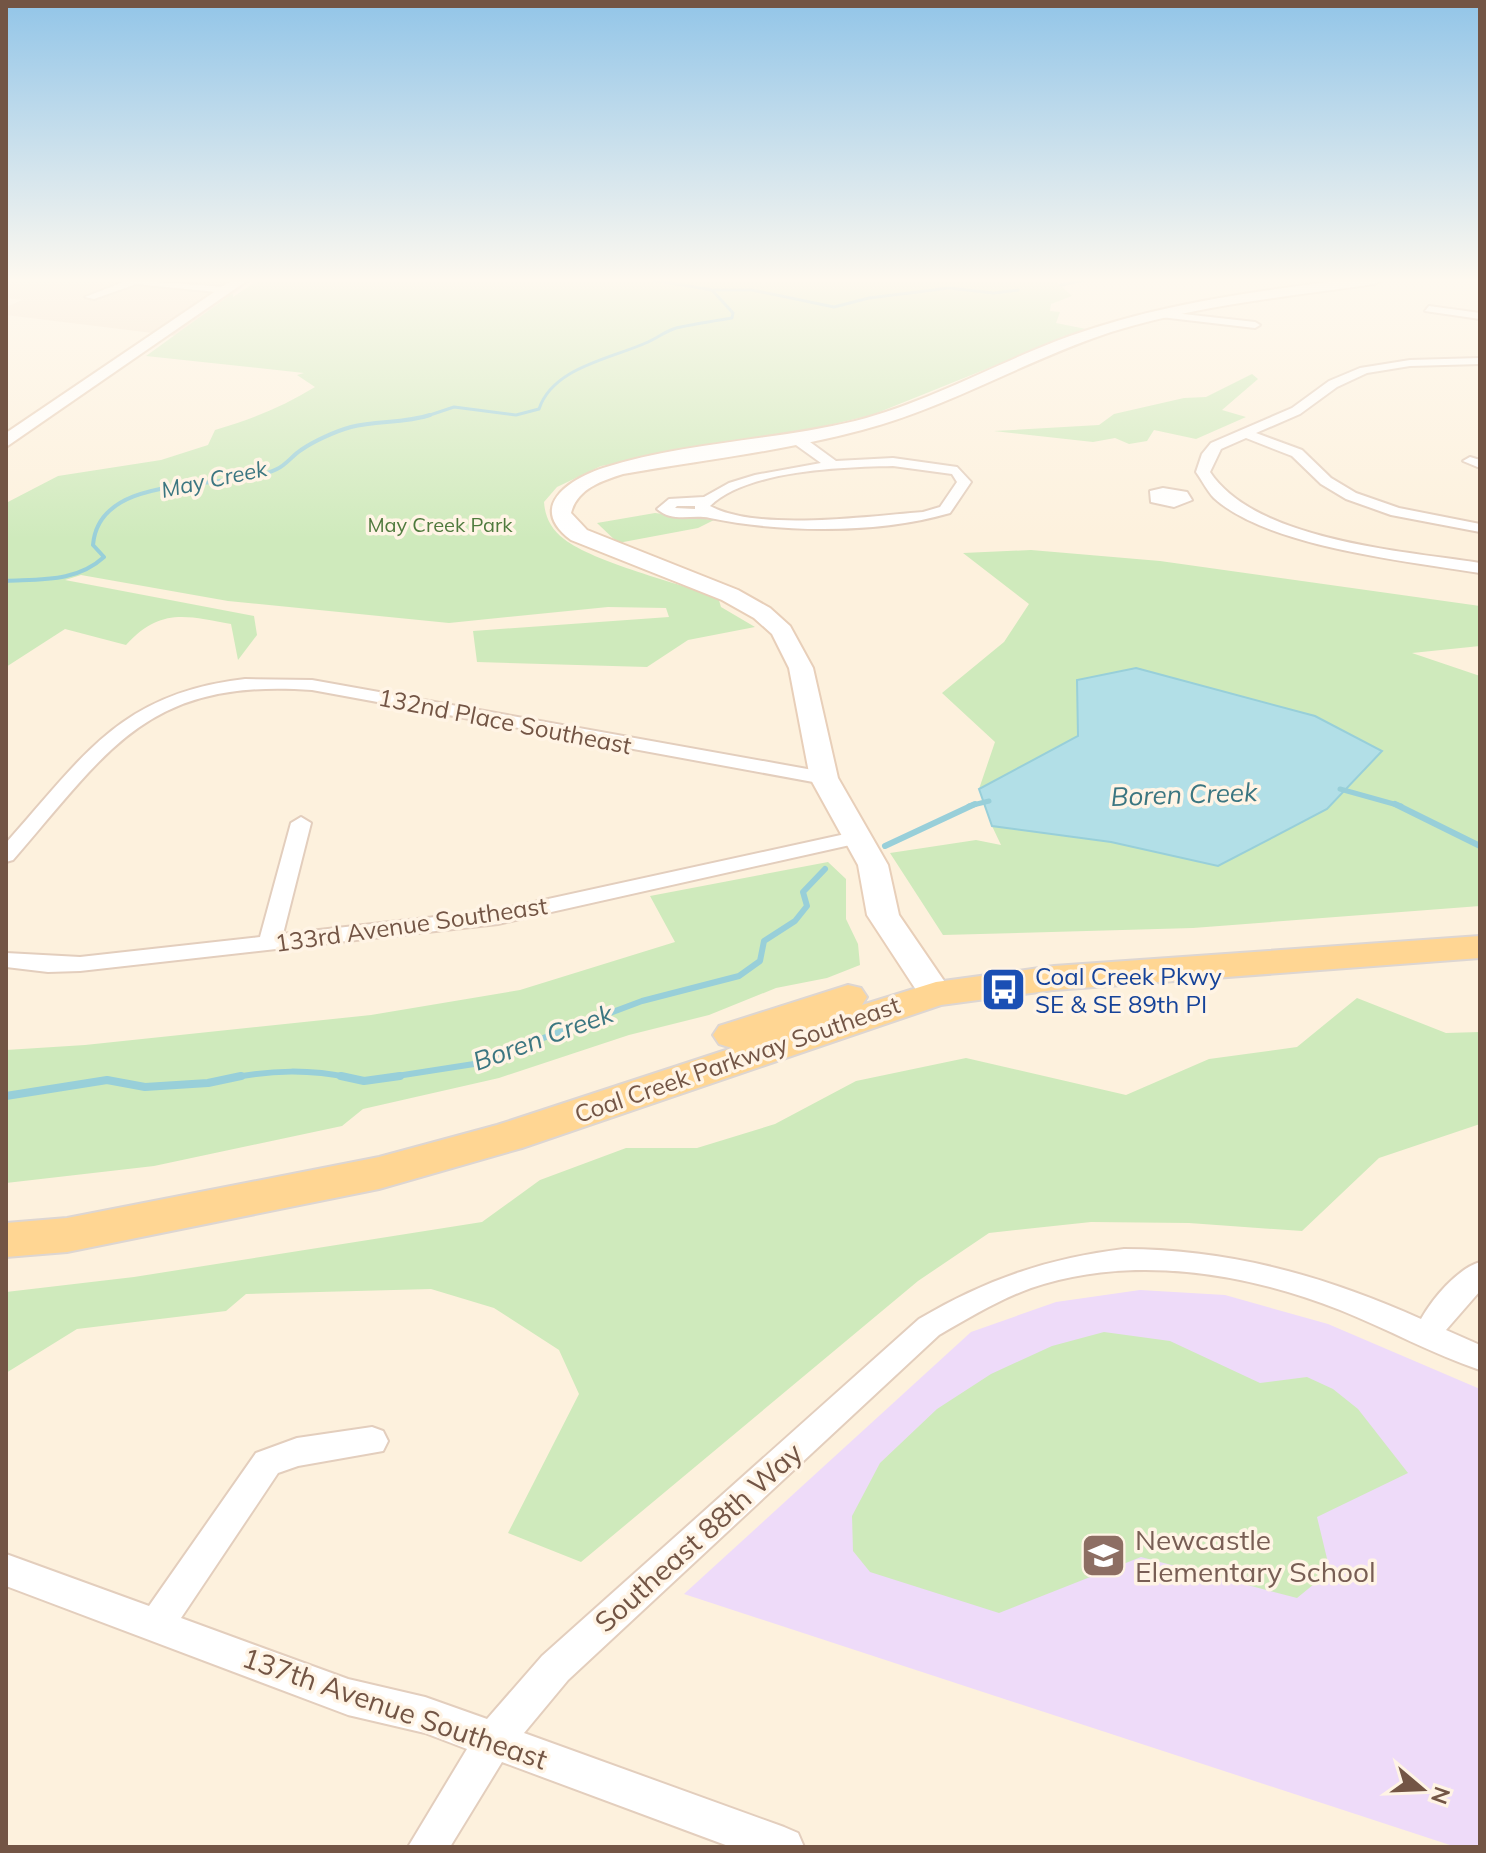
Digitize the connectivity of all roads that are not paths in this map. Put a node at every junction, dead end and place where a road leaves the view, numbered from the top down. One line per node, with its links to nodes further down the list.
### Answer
1 (114, 366): 6 (street)
2 (1009, 366): 5 (street)
3 (1381, 366): 4 (street)
4 (1242, 432): 8 (street); 10 (street)
5 (794, 437): 7 (street); 12 (street)
6 (6, 441)
7 (833, 465): 7 (street)
8 (1216, 495): 9 (street); 11 (street)
9 (1184, 496)
10 (1480, 528)
11 (1480, 568)
12 (824, 778): 14 (street); 15 (street, 132nd Place Southeast)
13 (301, 823): 17 (street)
14 (859, 837): 17 (street, 133rd Avenue Southeast); 20 (street)
15 (6, 856)
16 (1480, 927): 20 (main road, Coal Creek Parkway Southeast)
17 (269, 945): 19 (street, 133rd Avenue Southeast)
18 (1480, 947): 20 (main road, Coal Creek Parkway Southeast)
19 (6, 960)
20 (930, 985): 21 (main road, Coal Creek Parkway Southeast); 22 (main road, Coal Creek Parkway Southeast)
21 (6, 1219)
22 (6, 1240)
23 (1480, 1273): 24 (street)
24 (1428, 1335): 25 (street, Southeast 88th Way); 29 (street, Southeast 88th Way)
25 (1480, 1358)
26 (372, 1441): 28 (street)
27 (6, 1570): 28 (street, 137th Avenue Southeast)
28 (157, 1624): 29 (street, 137th Avenue Southeast)
29 (494, 1740): 30 (street, Southeast 88th Way); 31 (street, 137th Avenue Southeast)
30 (428, 1847)
31 (784, 1847)

